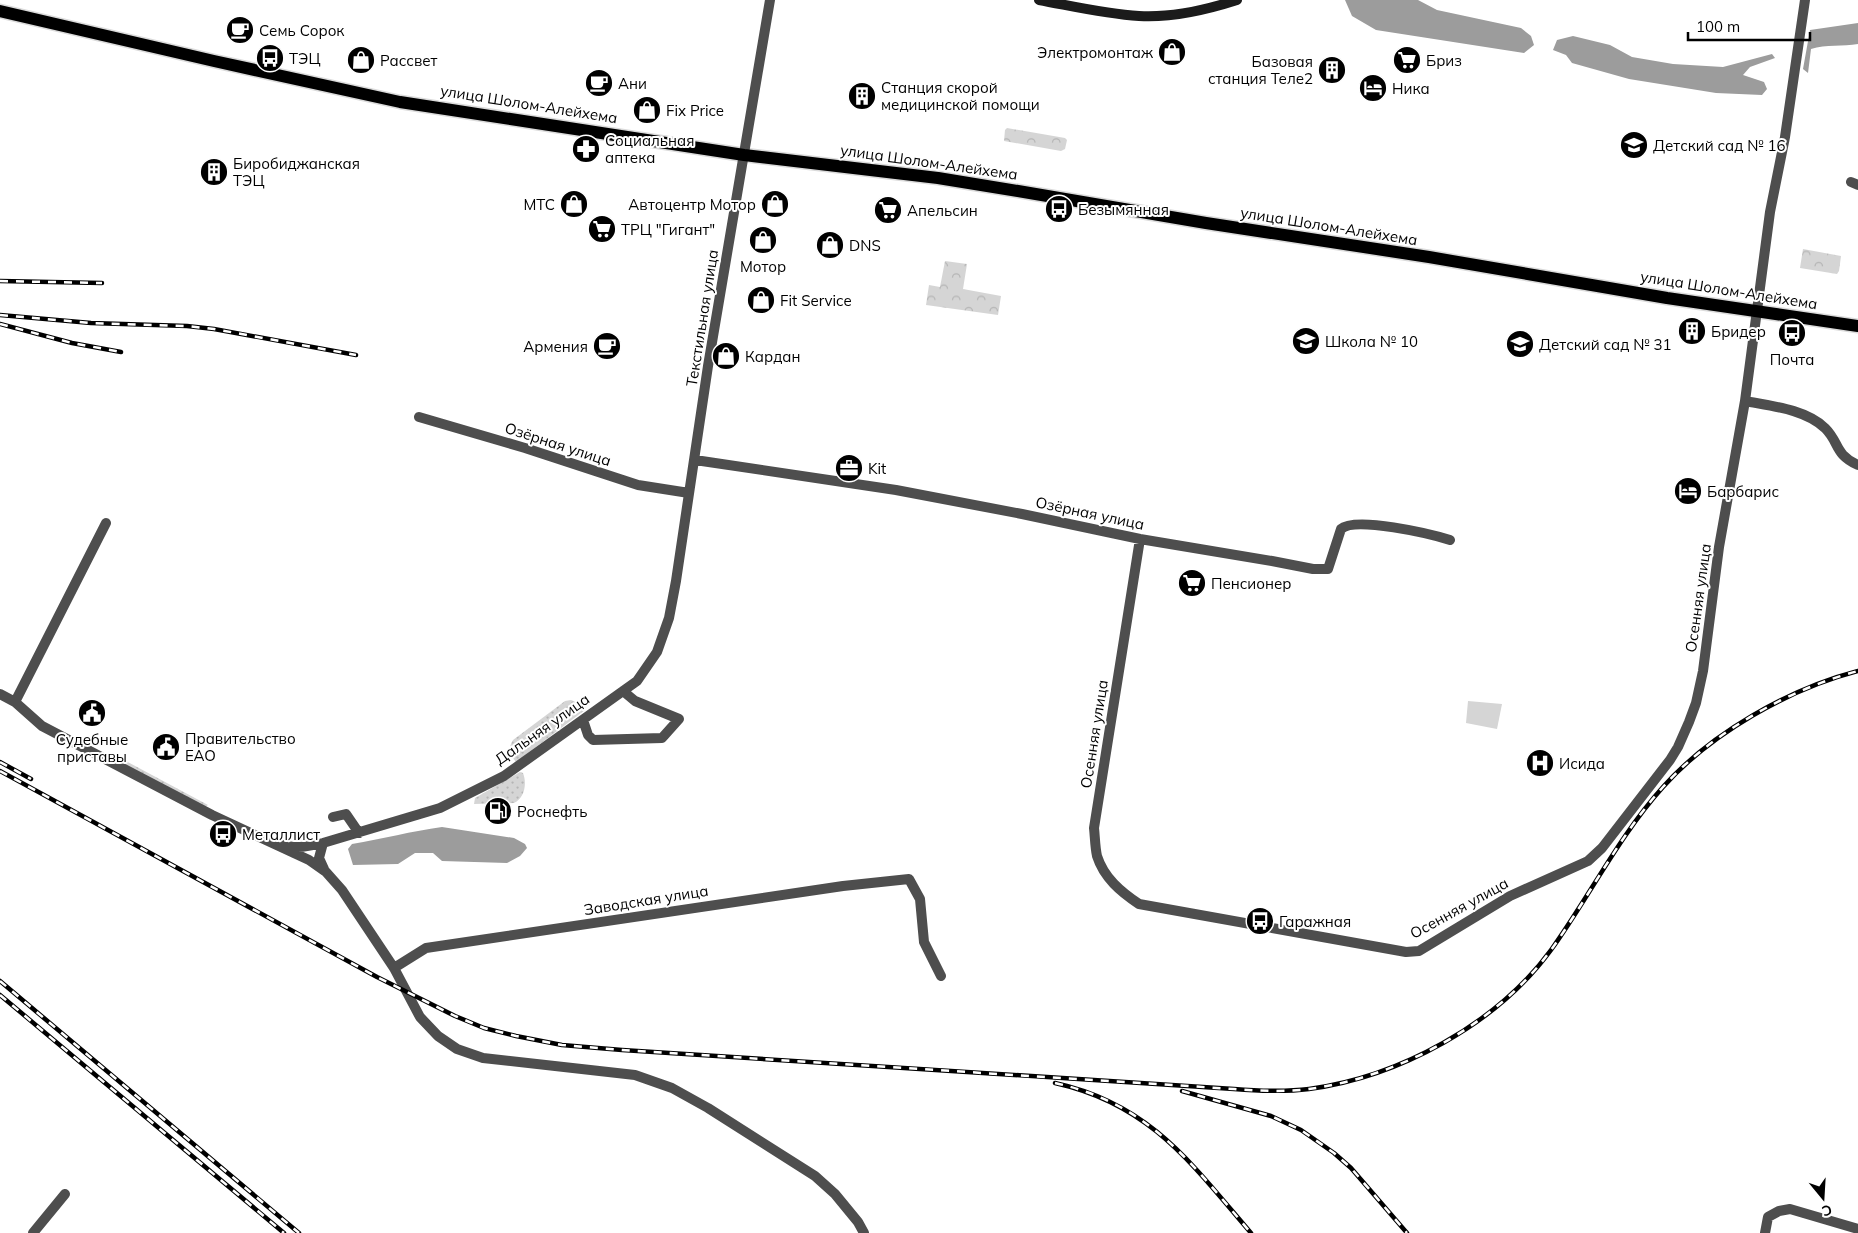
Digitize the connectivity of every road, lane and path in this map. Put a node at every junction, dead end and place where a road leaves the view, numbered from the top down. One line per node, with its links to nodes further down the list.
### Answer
1 (770, 0): 6 (street, Текстильная улица)
2 (1040, 0): 3 (main road)
3 (1237, 0)
4 (1805, 0): 7 (street, Осенняя улица)
5 (0, 11): 6 (main road, улица Шолом-Алейхема)
6 (744, 155): 7 (main road, улица Шолом-Алейхема); 11 (street, Текстильная улица)
7 (1758, 311): 8 (main road, улица Шолом-Алейхема); 9 (street, Осенняя улица)
8 (1858, 326)
9 (1745, 402): 12 (street); 15 (street, Осенняя улица)
10 (419, 417): 13 (street, Озёрная улица)
11 (694, 460): 13 (street, Текстильная улица); 15 (street, Озёрная улица)
12 (1858, 465)
13 (689, 493): 17 (street, Дальняя улица)
14 (106, 523): 19 (street)
15 (1140, 539): 16 (street, Озёрная улица)
16 (1450, 540)
17 (623, 691): 20 (street, Дальняя улица); 20 (street)
18 (0, 694): 19 (street)
19 (16, 702): 23 (street)
20 (584, 720): 22 (street, Дальняя улица)
21 (333, 817): 22 (street)
22 (359, 833): 24 (street, Дальняя улица)
23 (272, 842): 24 (street, Дальняя улица); 25 (street)
24 (324, 843): 25 (street)
25 (326, 872): 26 (street)
26 (394, 968): 27 (street, Заводская улица); 31 (street)
27 (941, 976)
28 (65, 1194): 30 (street)
29 (1858, 1229): 32 (street)
30 (33, 1233)
31 (864, 1233)
32 (1765, 1233)

